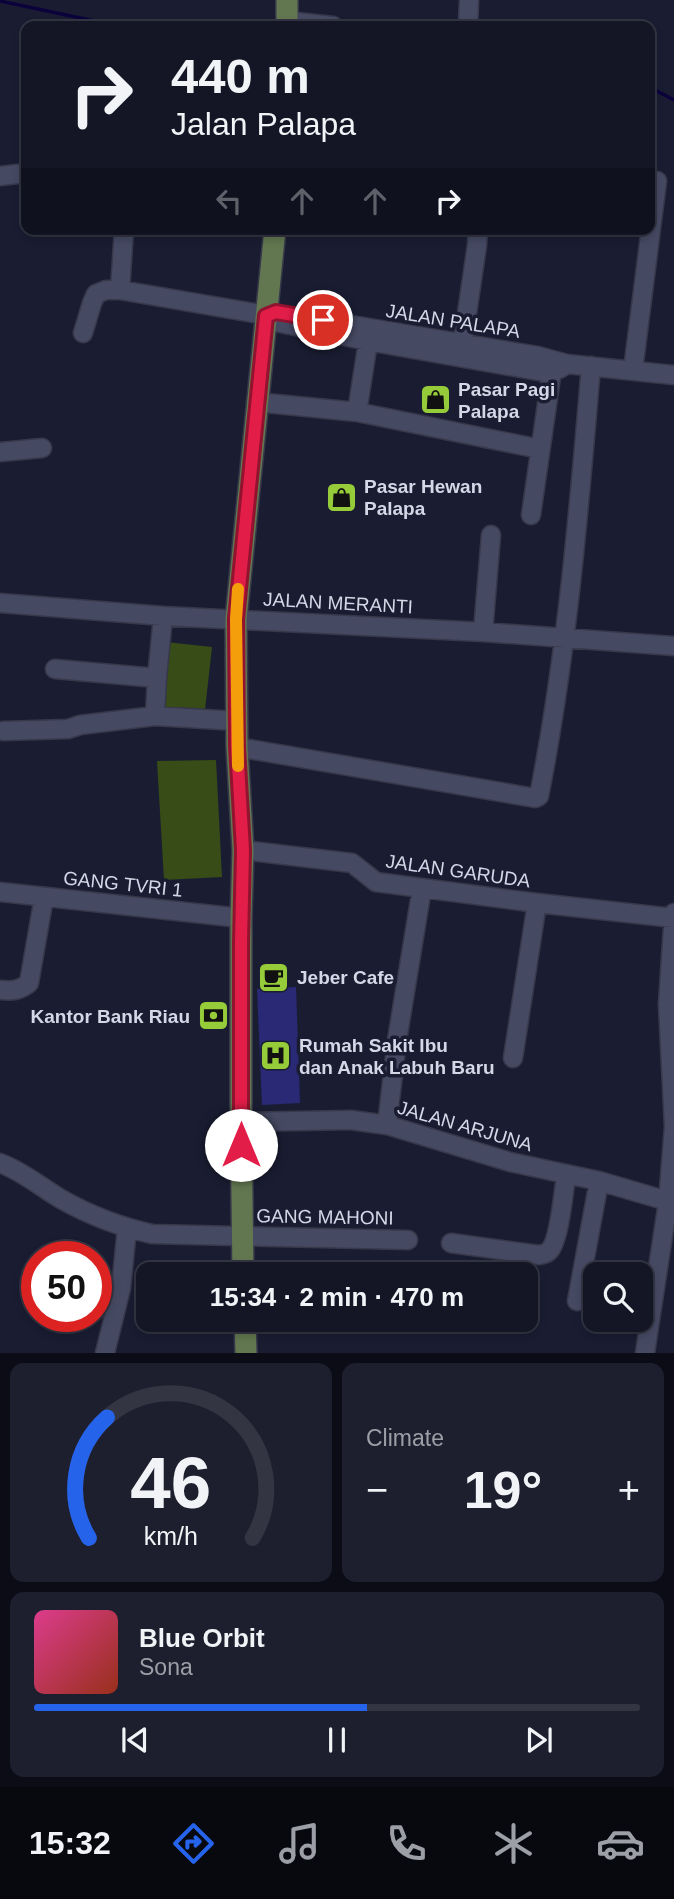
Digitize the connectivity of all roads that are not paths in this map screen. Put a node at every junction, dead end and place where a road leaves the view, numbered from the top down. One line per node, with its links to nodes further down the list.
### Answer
1 (469, 0): 4 (street)
2 (287, 16): 3 (street)
3 (310, 21)
4 (468, 21)
5 (21, 174): 6 (street)
6 (0, 176)
7 (657, 181): 8 (street)
8 (655, 197)
9 (124, 235): 13 (street)
10 (274, 235): 14 (main road)
11 (477, 235): 17 (street)
12 (650, 235): 20 (street)
13 (120, 290): 14 (street, JALAN PALAPA); 15 (street)
14 (266, 316): 16 (street, JALAN PALAPA); 22 (main road)
15 (83, 333)
16 (369, 335): 17 (street, JALAN PALAPA); 23 (street)
17 (462, 351): 18 (street, JALAN PALAPA)
18 (557, 365): 19 (street, JALAN PALAPA); 25 (street)
19 (591, 366): 20 (street, JALAN PALAPA); 33 (street)
20 (633, 370): 21 (street, JALAN PALAPA)
21 (674, 375)
22 (256, 402): 23 (street); 31 (main road)
23 (357, 412): 25 (street)
24 (43, 448): 26 (street)
25 (540, 449): 27 (street)
26 (0, 452)
27 (531, 515)
28 (491, 535): 32 (street)
29 (0, 603): 30 (street, JALAN MERANTI)
30 (163, 617): 31 (street, JALAN MERANTI); 36 (street)
31 (236, 619): 32 (street, JALAN MERANTI); 38 (main road)
32 (484, 632): 33 (street, JALAN MERANTI)
33 (565, 639): 34 (street, JALAN MERANTI); 40 (street)
34 (674, 646)
35 (55, 669): 36 (street)
36 (157, 678): 37 (street)
37 (155, 716): 38 (street); 39 (street)
38 (237, 721): 40 (main road)
39 (4, 732)
40 (237, 747): 41 (main road)
41 (243, 850): 42 (street, JALAN GARUDA); 47 (main road)
42 (422, 888): 45 (street, JALAN GARUDA); 51 (street)
43 (0, 892): 44 (street, GANG TVRI 1)
44 (44, 897): 47 (street, GANG TVRI 1); 48 (street)
45 (537, 903): 46 (street, JALAN GARUDA); 49 (street)
46 (674, 916): 52 (street, JALAN GARUDA)
47 (241, 918): 50 (main road)
48 (0, 990)
49 (513, 1058)
50 (241, 1122): 51 (street, JALAN ARJUNA); 58 (main road)
51 (387, 1125): 54 (street, JALAN ARJUNA)
52 (674, 1127): 56 (street, JALAN GARUDA)
53 (0, 1163): 57 (street, GANG MAHONI)
54 (566, 1175): 55 (street, JALAN ARJUNA); 60 (street)
55 (600, 1181): 56 (street, JALAN ARJUNA); 62 (street)
56 (671, 1202): 66 (street, JALAN GARUDA)
57 (127, 1228): 58 (street, GANG MAHONI); 64 (street)
58 (242, 1236): 59 (street, GANG MAHONI); 61 (main road)
59 (408, 1240)
60 (452, 1243)
61 (243, 1262)
62 (577, 1301)
63 (245, 1332): 65 (main road)
64 (105, 1353)
65 (246, 1353)
66 (645, 1353)

